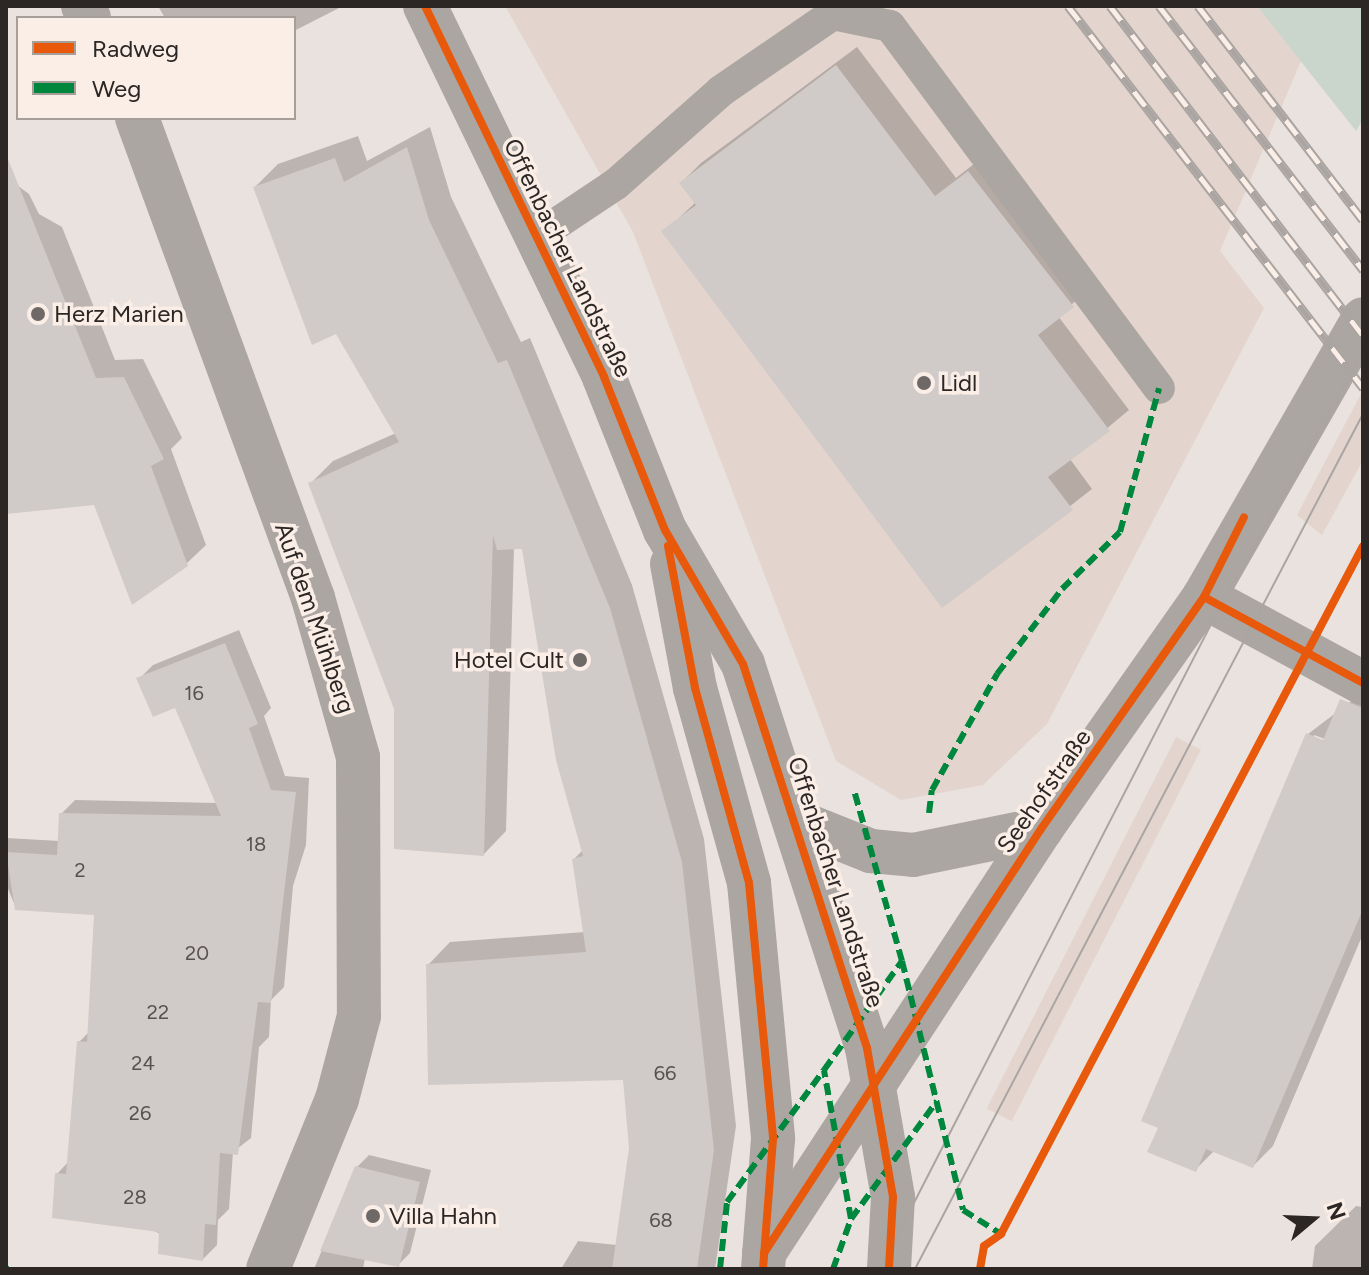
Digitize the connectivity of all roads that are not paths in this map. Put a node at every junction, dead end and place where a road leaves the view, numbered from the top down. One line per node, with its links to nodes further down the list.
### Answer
1 (425, 6): 3 (main road, Offenbacher Landstraße)
2 (138, 120): 13 (street, Auf dem Mühlberg)
3 (535, 238): 5 (lane); 6 (main road, Offenbacher Landstraße)
4 (1363, 319): 7 (street, Seehofstraße)
5 (1159, 388)
6 (665, 530): 9 (main road, Offenbacher Landstraße); 12 (main road, Offenbacher Landstraße)
7 (1204, 597): 8 (street); 10 (street, Seehofstraße)
8 (1363, 683)
9 (798, 822): 10 (street); 11 (main road, Offenbacher Landstraße)
10 (1041, 829): 11 (street, Seehofstraße)
11 (874, 1086): 12 (street, Seehofstraße); 14 (main road, Offenbacher Landstraße)
12 (764, 1261)
13 (268, 1269)
14 (889, 1269)

